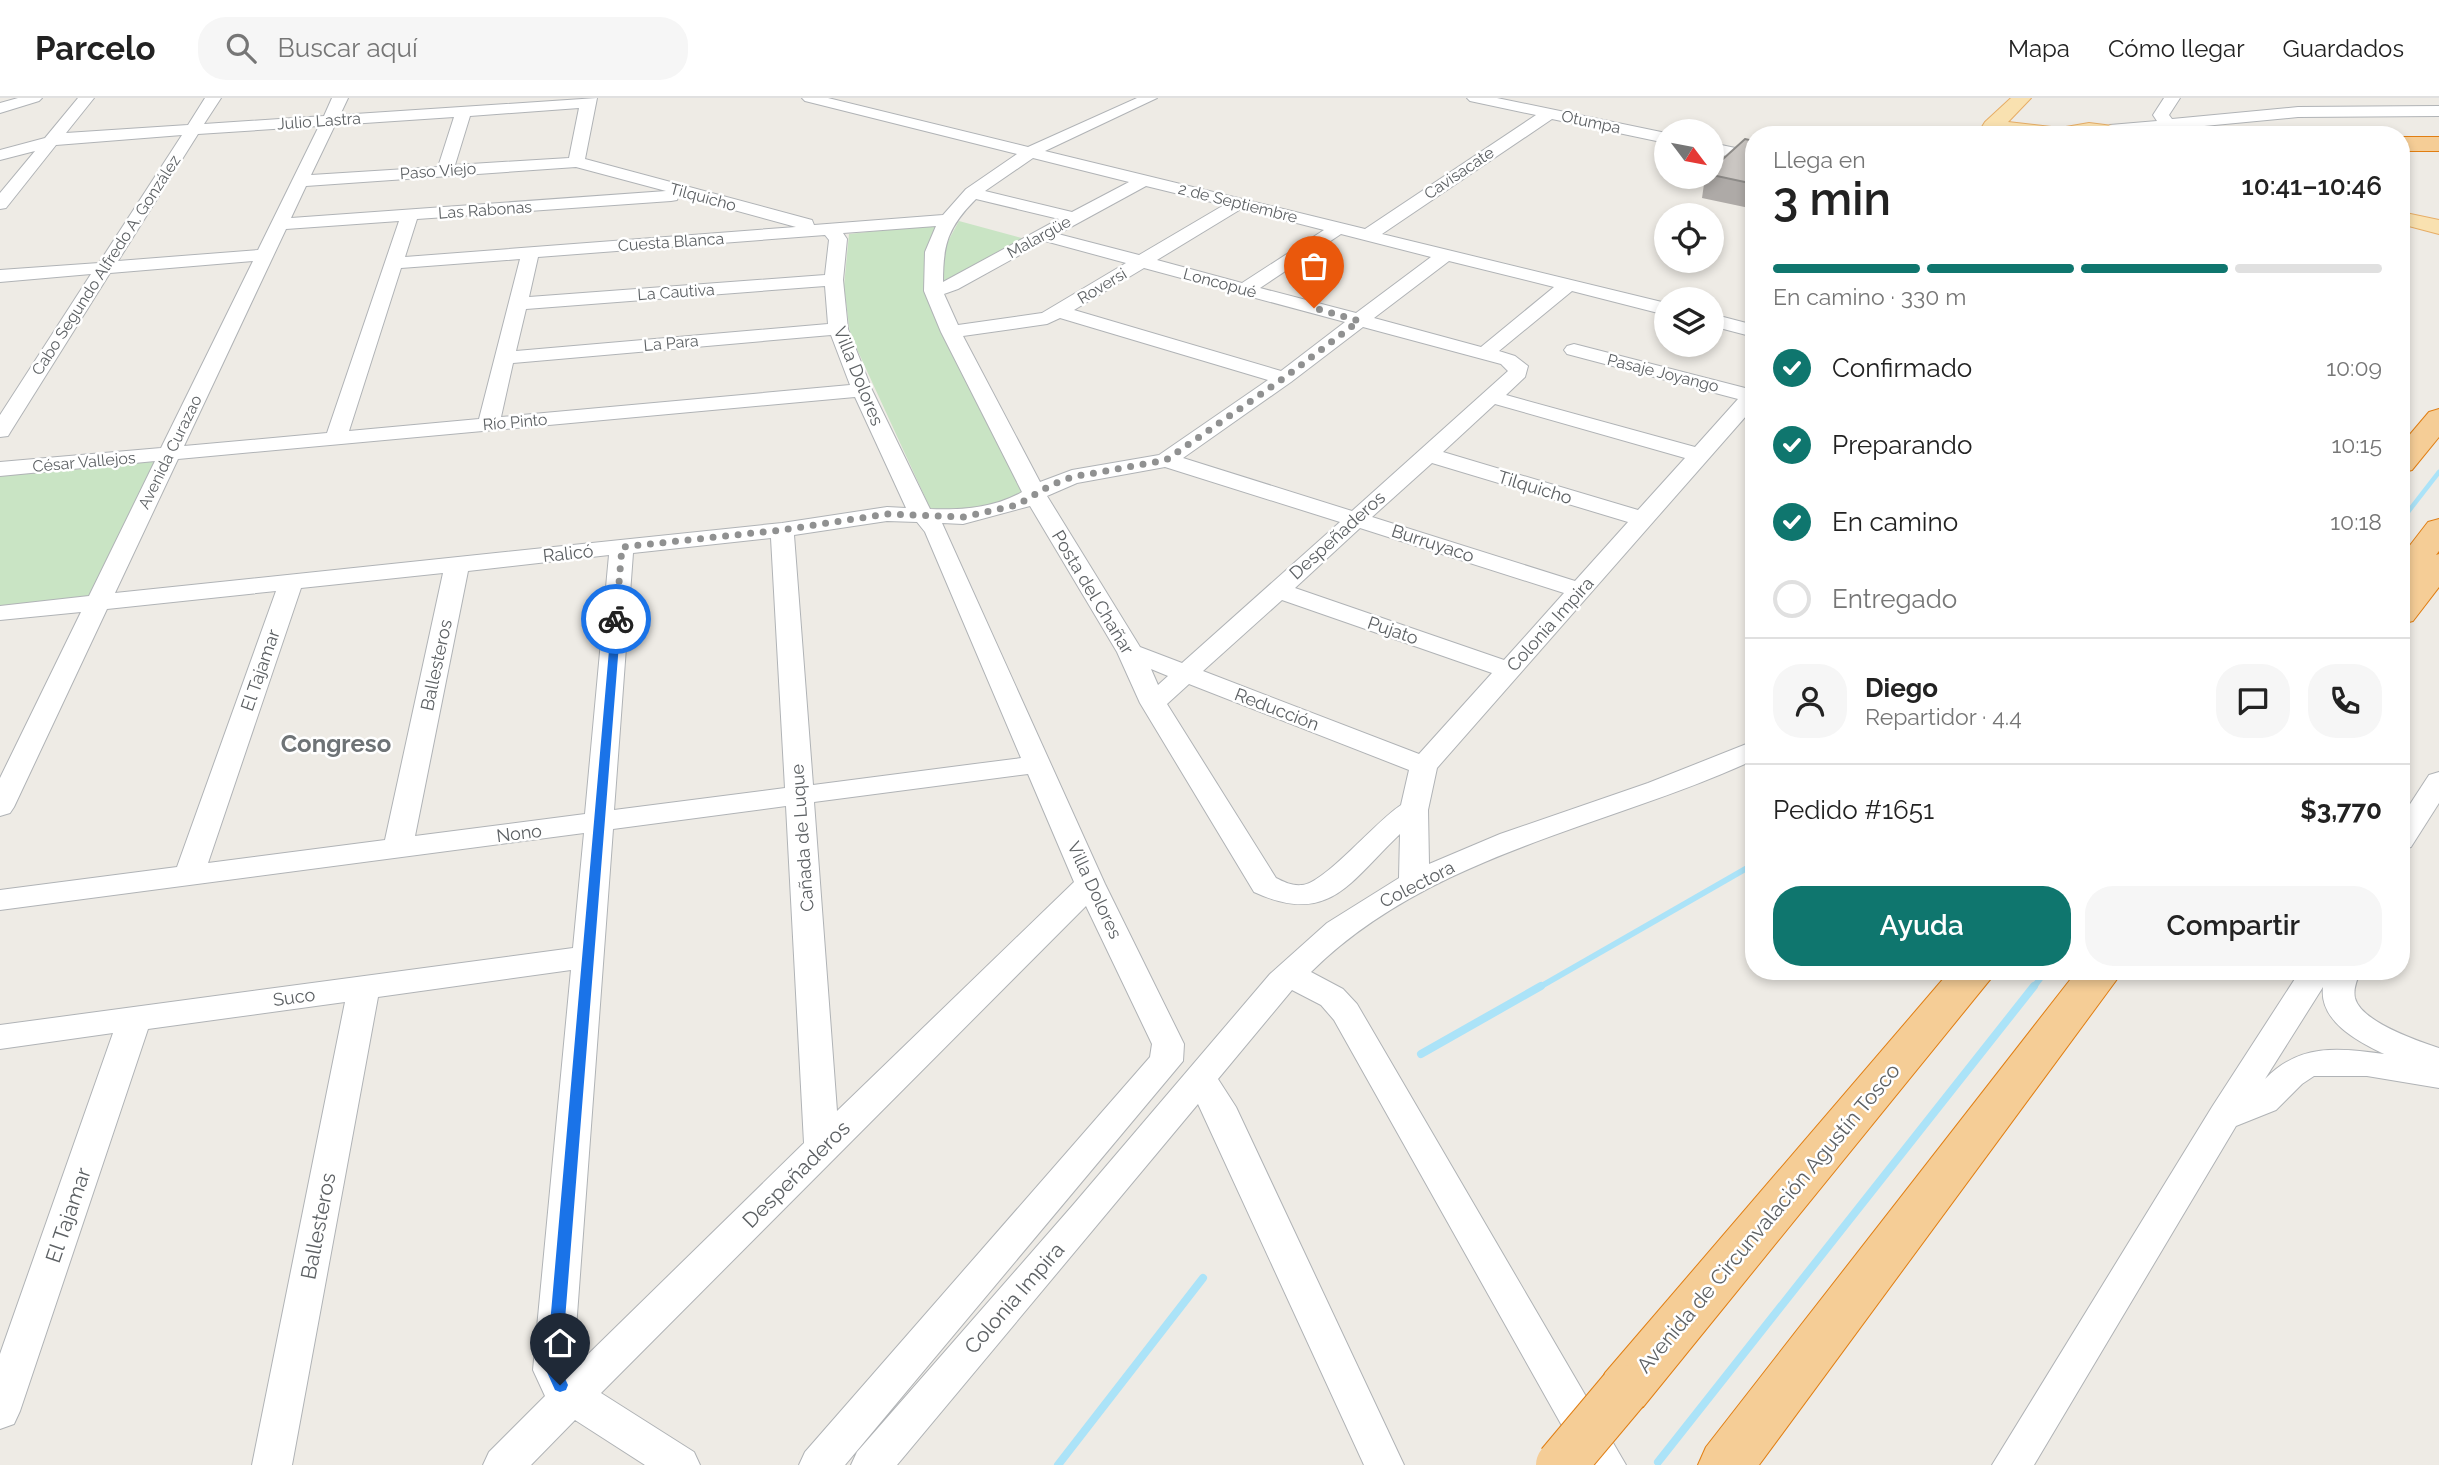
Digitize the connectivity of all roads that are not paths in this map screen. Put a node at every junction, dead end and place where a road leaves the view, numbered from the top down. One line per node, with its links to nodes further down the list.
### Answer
1 (34, 98): 13 (street)
2 (86, 98): 24 (street)
3 (213, 98): 22 (street, Cabo Segundo Alfredo A. González)
4 (340, 98): 18 (street, Avenida Curazao)
5 (810, 98): 28 (street, 2 de Septiembre)
6 (1149, 98): 28 (street, Posta del Chañar)
7 (1475, 98): 16 (street, Otumpa)
8 (2010, 98): 19 (main road)
9 (2022, 98): 20 (main road)
10 (2172, 98): 17 (street)
11 (588, 101): 15 (street, Julio Lastra); 31 (street)
12 (2296, 105): 14 (street); 17 (street)
13 (0, 108)
14 (2439, 111)
15 (463, 112): 18 (street, Julio Lastra); 32 (street)
16 (1550, 113): 23 (street, Otumpa); 48 (street, Cavisacate)
17 (2164, 120): 21 (street)
18 (328, 121): 22 (street, Julio Lastra); 34 (street, Avenida Curazao)
19 (1994, 126)
20 (1998, 126)
21 (2114, 126)
22 (192, 130): 24 (street, Julio Lastra); 54 (street, Cabo Segundo Alfredo A. González)
23 (1654, 135)
24 (51, 139): 29 (street, Julio Lastra); 37 (street)
25 (2410, 144): 26 (highway)
26 (2439, 144)
27 (1724, 151): 30 (street)
28 (1030, 152): 33 (street, 2 de Septiembre); 35 (street, Posta del Chañar)
29 (0, 155)
30 (1745, 155)
31 (576, 162): 32 (street, Paso Viejo); 36 (street, Tilquicho)
32 (445, 170): 34 (street, Paso Viejo)
33 (1144, 180): 38 (street, 2 de Septiembre); 40 (street, Malargüe)
34 (300, 181): 43 (street, Avenida Curazao)
35 (972, 193): 40 (street); 41 (street, Posta del Chañar)
36 (691, 194): 39 (street, Las Rabonas); 46 (street, Tilquicho)
37 (0, 203)
38 (1240, 203): 45 (street, 2 de Septiembre); 52 (street, Roversi)
39 (409, 216): 43 (street, Las Rabonas); 53 (street)
40 (1074, 218): 47 (street, Malargüe)
41 (948, 220): 46 (street, Cuesta Blanca); 59 (street, Posta del Chañar)
42 (2410, 220): 44 (main road)
43 (279, 224): 51 (street, Avenida Curazao)
44 (2439, 227)
45 (1339, 228): 48 (street, 2 de Septiembre); 58 (street)
46 (830, 230): 49 (street, Cuesta Blanca); 56 (street, Villa Dolores)
47 (1043, 235): 52 (street, Loncopué); 59 (street, Malargüe)
48 (1368, 235): 50 (street, 2 de Septiembre)
49 (530, 253): 53 (street, Cuesta Blanca); 60 (street)
50 (1446, 254): 57 (street, 2 de Septiembre); 63 (street)
51 (264, 255): 54 (street); 82 (street, Avenida Curazao)
52 (1142, 262): 58 (street, Loncopué); 62 (street, Roversi)
53 (394, 263): 80 (street)
54 (105, 268): 55 (street); 79 (street, Cabo Segundo Alfredo A. González)
55 (0, 276)
56 (834, 280): 60 (street, La Cautiva); 65 (street, Villa Dolores)
57 (1569, 284): 61 (street, 2 de Septiembre); 69 (street)
58 (1245, 289): 63 (street, Loncopué)
59 (933, 291): 67 (street, Posta del Chañar)
60 (517, 304): 70 (street)
61 (1654, 306)
62 (1059, 312): 67 (street, Roversi); 72 (street)
63 (1359, 321): 69 (street, Loncopué); 72 (street)
64 (1724, 323): 66 (street)
65 (838, 329): 70 (street, La Para); 73 (street, Villa Dolores)
66 (1745, 329)
67 (951, 332): 87 (street, Posta del Chañar)
68 (1574, 350): 74 (street, Pasaje Joyango)
69 (1484, 354): 71 (street, Loncopué)
70 (504, 358): 78 (street)
71 (1518, 366): 75 (street, Despeñaderos)
72 (1284, 378): 85 (street)
73 (862, 390): 78 (street, Río Pinto); 88 (street, Villa Dolores)
74 (1745, 393)
75 (1492, 397): 83 (street, Despeñaderos); 84 (street)
76 (1745, 403): 84 (street, Colonia Impira)
77 (2439, 418): 81 (highway)
78 (488, 425): 80 (street, Río Pinto)
79 (0, 431)
80 (335, 439): 82 (street, Río Pinto)
81 (2410, 453)
82 (169, 454): 86 (street, César Vallejos); 101 (street, Avenida Curazao)
83 (1426, 454): 89 (street, Despeñaderos); 90 (street, Tilquicho)
84 (1699, 455): 90 (street, Colonia Impira)
85 (1166, 460): 87 (street, Ralicó); 89 (street, Burruyaco)
86 (0, 470)
87 (1035, 495): 88 (street, Ralicó); 103 (street, Posta del Chañar)
88 (925, 515): 92 (street, Ralicó); 108 (street, Villa Dolores)
89 (1355, 518): 98 (street, Despeñaderos); 99 (street, Burruyaco)
90 (1643, 519): 99 (street, Colonia Impira)
91 (2439, 528): 96 (highway)
92 (782, 530): 93 (street, Ralicó); 111 (street, Cañada de Luque)
93 (622, 547): 95 (street, Ralicó); 114 (street)
94 (2439, 564): 100 (highway)
95 (457, 565): 97 (street, Ralicó); 116 (street, Ballesteros)
96 (2410, 567)
97 (290, 583): 101 (street, Ralicó); 117 (street, El Tajamar)
98 (1277, 590): 104 (street, Pujato); 105 (street, Despeñaderos)
99 (1580, 590): 104 (street, Colonia Impira)
100 (2410, 602)
101 (97, 603): 102 (street, Ralicó); 112 (street, Avenida Curazao)
102 (0, 613)
103 (1130, 652): 105 (street, Reducción); 106 (street, Posta del Chañar)
104 (1509, 670): 109 (street, Colonia Impira)
105 (1185, 674): 106 (street, Despeñaderos); 109 (street, Reducción)
106 (1153, 703): 113 (street, Posta del Chañar)
107 (1745, 753): 118 (street, Colectora)
108 (1038, 764): 111 (street, Nono); 119 (street, Villa Dolores)
109 (1424, 766): 113 (street, Colonia Impira)
110 (2439, 781): 115 (street)
111 (799, 796): 114 (street, Nono); 136 (street, Cañada de Luque)
112 (0, 807)
113 (1414, 810): 118 (street, Colonia Impira)
114 (599, 823): 116 (street, Nono); 121 (street)
115 (2410, 826)
116 (398, 849): 117 (street, Nono)
117 (189, 876): 120 (street, Nono)
118 (1414, 883): 122 (street, Colectora)
119 (1090, 884): 136 (street, Despeñaderos); 142 (street, Villa Dolores)
120 (0, 900)
121 (588, 957): 126 (street, Suco); 137 (street)
122 (1289, 975): 133 (street, Colectora); 146 (street)
123 (1967, 980): 145 (highway, Avenida de Circunvalación Agustín Tosco, bridge)
124 (2094, 980): 147 (highway)
125 (2328, 980): 129 (street); 130 (street)
126 (364, 987): 127 (street, Suco); 139 (street, Ballesteros)
127 (135, 1018): 128 (street, Suco); 138 (street, El Tajamar)
128 (0, 1037)
129 (2266, 1051): 131 (street); 134 (street)
130 (2439, 1061)
131 (2300, 1067): 132 (street); 134 (street)
132 (2439, 1075)
133 (1199, 1079): 135 (street, Colectora); 144 (street)
134 (2224, 1116): 148 (street)
135 (1156, 1132): 143 (street, Colonia Impira)
136 (822, 1147): 137 (street, Despeñaderos)
137 (573, 1397): 140 (street, Despeñaderos); 141 (street)
138 (0, 1411)
139 (272, 1465)
140 (503, 1465)
141 (680, 1465)
142 (819, 1465)
143 (871, 1465)
144 (1384, 1465)
145 (1561, 1465)
146 (1606, 1465)
147 (1726, 1465)
148 (2012, 1465)

